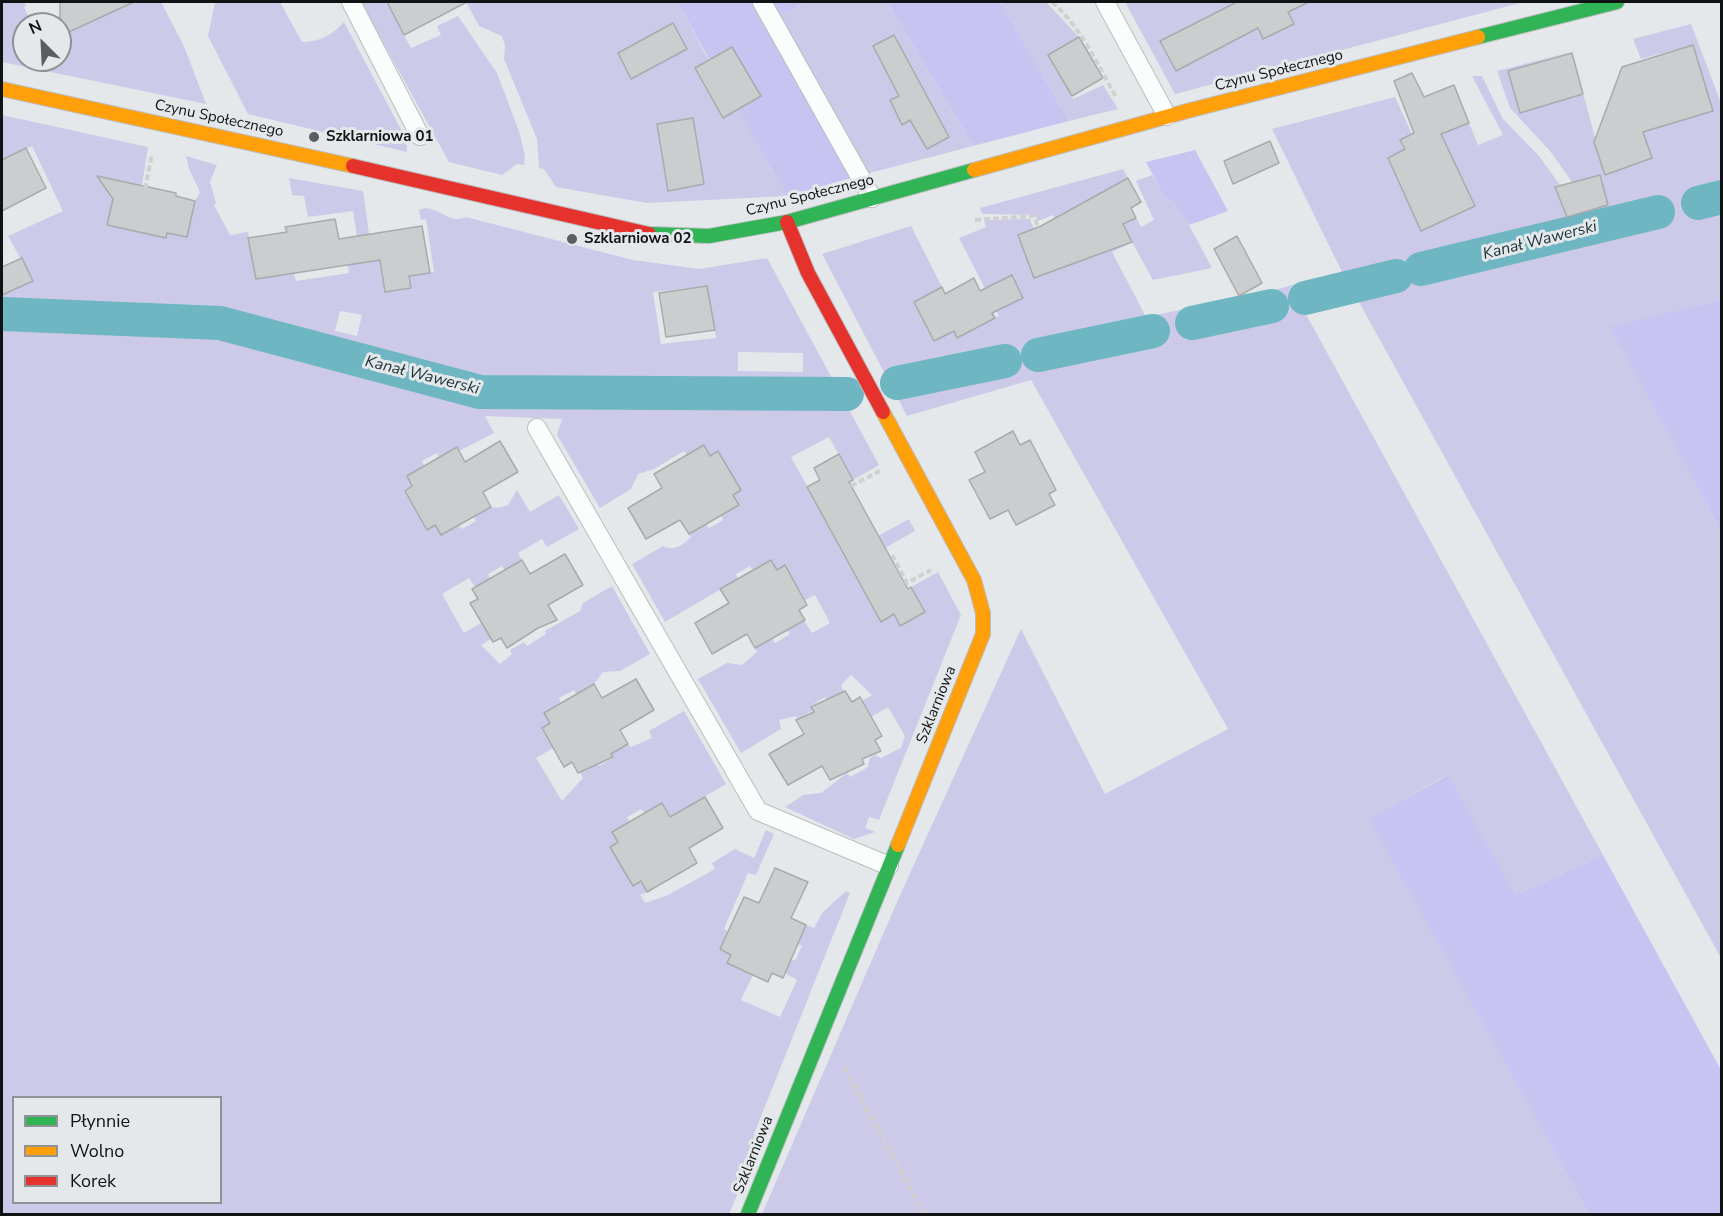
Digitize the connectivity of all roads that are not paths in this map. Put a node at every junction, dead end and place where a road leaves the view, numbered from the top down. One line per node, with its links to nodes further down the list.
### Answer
1 (351, 2): 7 (lane)
2 (762, 2): 8 (lane)
3 (1105, 2): 6 (lane)
4 (1617, 2): 6 (street, Czynu Społecznego)
5 (2, 89): 9 (street, Czynu Społecznego)
6 (1167, 116): 8 (street, Czynu Społecznego)
7 (420, 136)
8 (872, 198): 9 (street, Czynu Społecznego)
9 (787, 222): 11 (street, Szklarniowa)
10 (537, 428): 11 (lane)
11 (889, 866): 12 (street, Szklarniowa)
12 (748, 1215)

